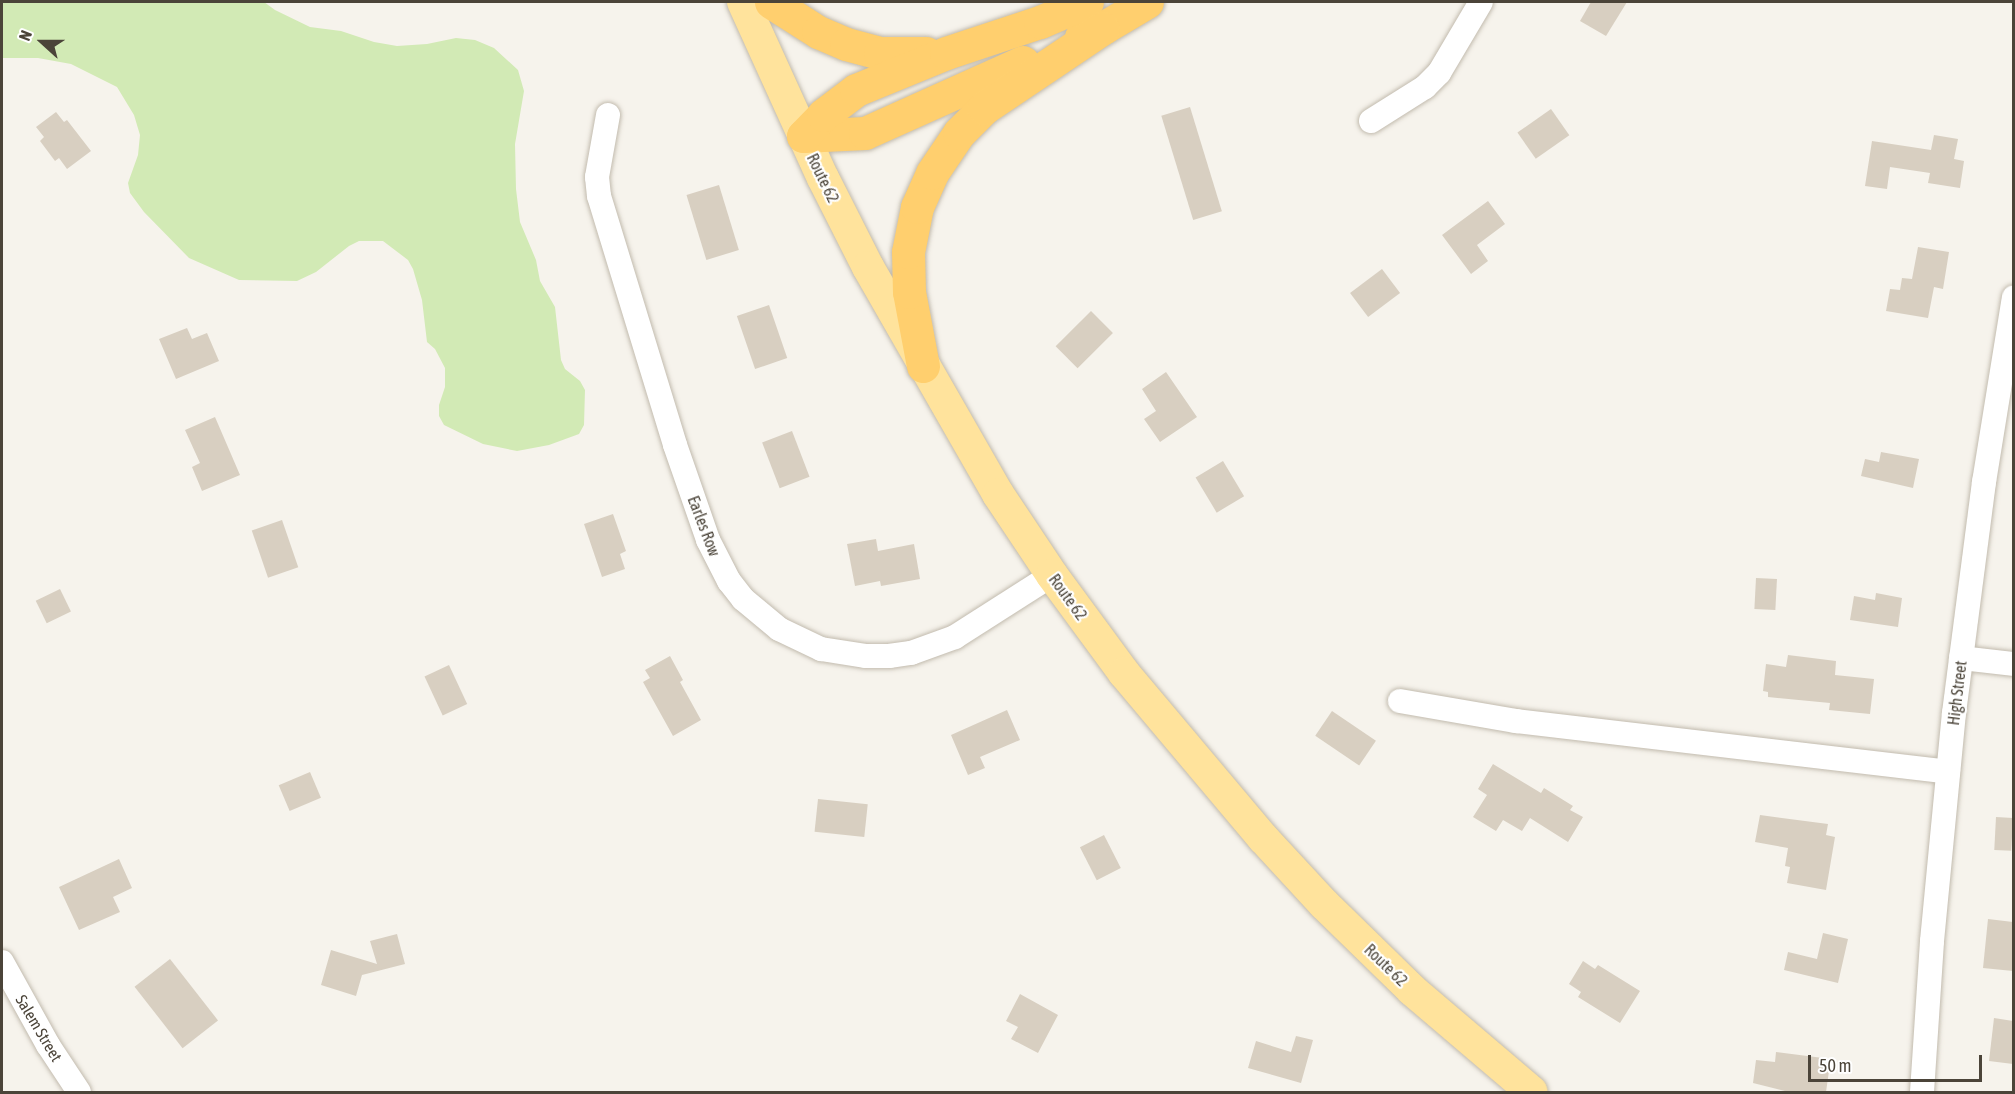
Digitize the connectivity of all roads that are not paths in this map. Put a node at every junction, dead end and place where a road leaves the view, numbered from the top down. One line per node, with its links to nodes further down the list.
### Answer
1 (743, 2): 9 (main road, Route 62)
2 (771, 2): 6 (highway)
3 (1147, 2): 5 (highway)
4 (1481, 2): 8 (street)
5 (1095, 15): 6 (highway); 9 (highway); 11 (highway)
6 (946, 53): 9 (highway)
7 (608, 115): 12 (street, Earles Row)
8 (1371, 121)
9 (803, 136): 11 (main road, Route 62)
10 (2013, 297): 13 (street, High Street)
11 (923, 366): 12 (main road, Route 62)
12 (1052, 575): 19 (main road, Route 62)
13 (1961, 658): 14 (street); 16 (street, High Street)
14 (2013, 663)
15 (1400, 701): 16 (street)
16 (1948, 772): 20 (street, High Street)
17 (2, 962): 18 (street, Salem Street)
18 (79, 1092)
19 (1532, 1092)
20 (1922, 1092)

